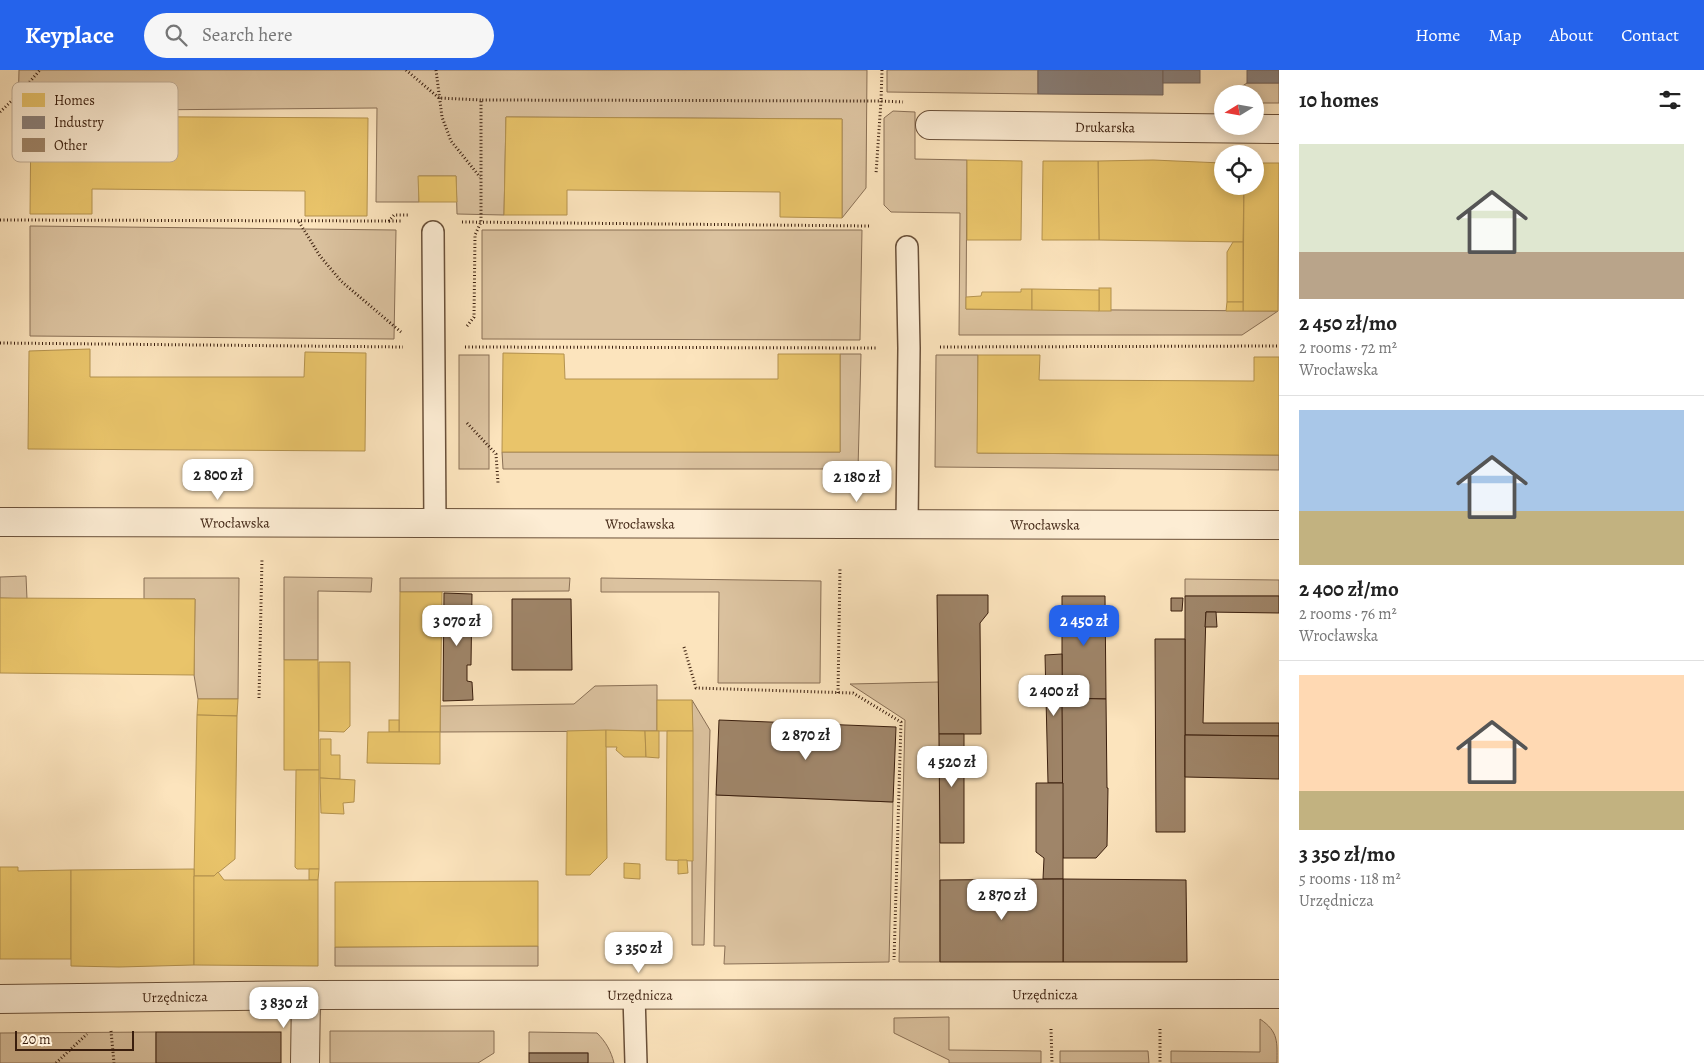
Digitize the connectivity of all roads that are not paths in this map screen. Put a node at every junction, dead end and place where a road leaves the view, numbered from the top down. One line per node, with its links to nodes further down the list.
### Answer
1 (930, 126): 2 (street, Drukarska)
2 (1279, 129)
3 (433, 227): 6 (lane)
4 (907, 247): 7 (lane)
5 (0, 522): 6 (street, Wrocławska)
6 (435, 522): 7 (street, Wrocławska)
7 (907, 524): 8 (street, Wrocławska)
8 (1279, 525)
9 (1279, 994): 11 (street, Urzędnicza)
10 (306, 995): 11 (street, Urzędnicza); 12 (street, Urzędnicza); 13 (street)
11 (634, 995): 14 (lane)
12 (0, 999)
13 (305, 1063)
14 (636, 1063)

